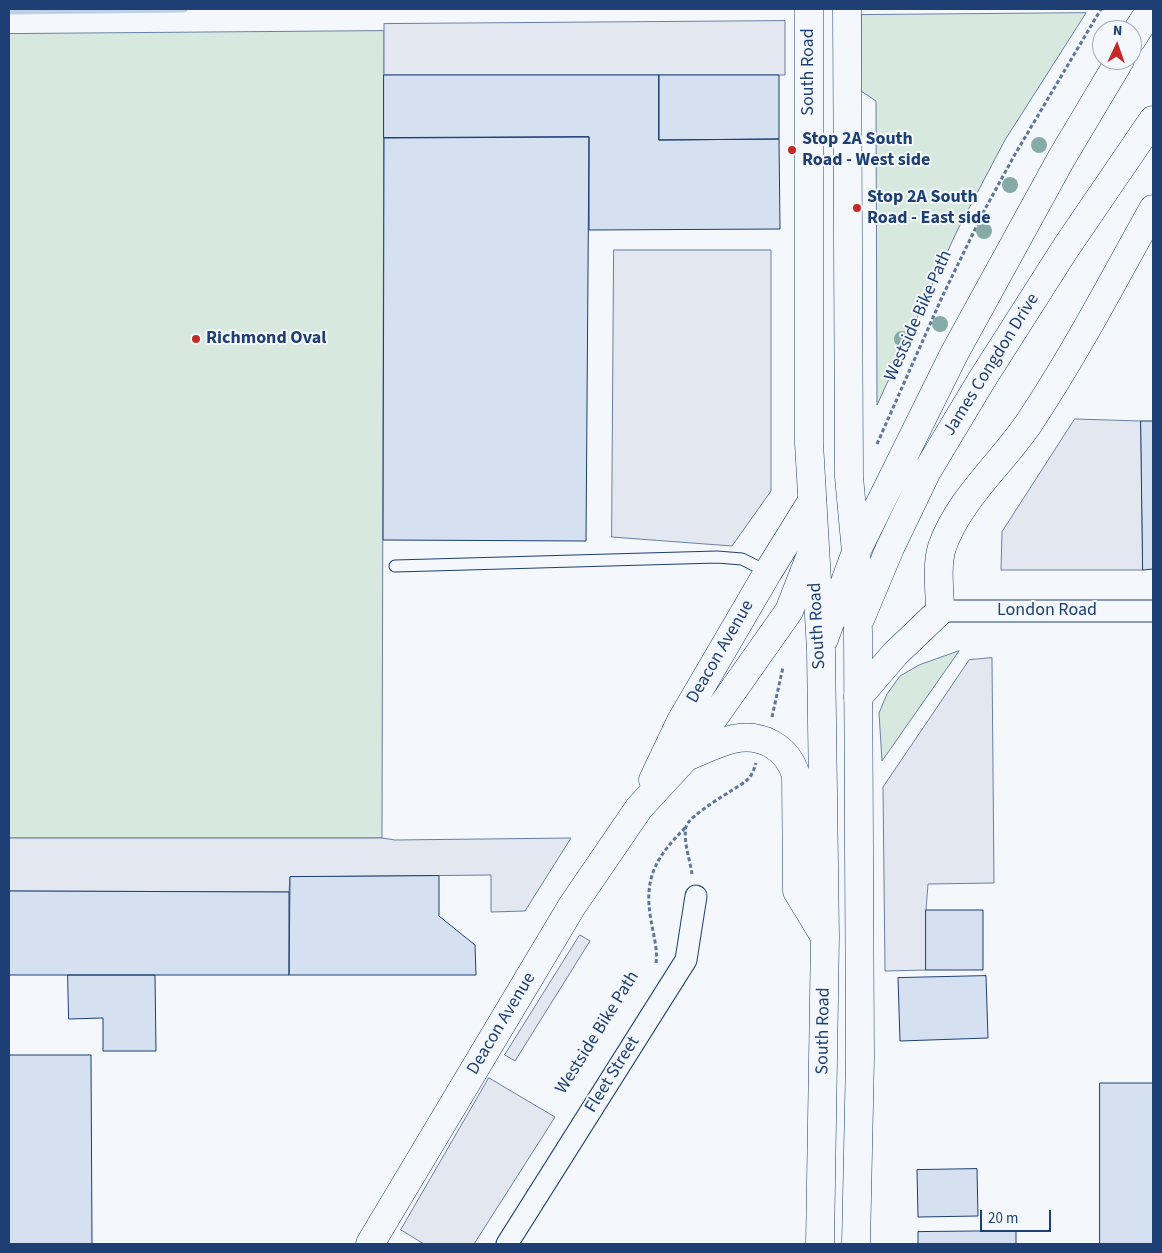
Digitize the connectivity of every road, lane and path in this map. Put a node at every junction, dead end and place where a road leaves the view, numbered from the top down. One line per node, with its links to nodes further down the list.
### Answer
1 (1101, 9): 7 (path, Westside Bike Path)
2 (846, 17): 8 (main road, South Road)
3 (809, 18): 9 (main road, South Road)
4 (1114, 70): 11 (main road, James Congdon Drive)
5 (1153, 120): 16 (main road, James Congdon Drive)
6 (1153, 209): 14 (main road)
7 (877, 444)
8 (849, 477): 10 (main road, Deacon Avenue); 11 (main road, South Road)
9 (812, 502): 10 (main road, South Road); 13 (main road, Deacon Avenue)
10 (814, 547): 17 (main road, South Road); 21 (main road, Deacon Avenue)
11 (856, 552): 16 (main road, South Road); 17 (main road, James Congdon Drive)
12 (395, 566): 13 (lane)
13 (768, 572): 22 (main road, Deacon Avenue)
14 (940, 611): 15 (street, London Road); 19 (main road)
15 (1153, 611)
16 (858, 626): 19 (main road, South Road)
17 (821, 650): 25 (main road, South Road)
18 (784, 660): 20 (path, Westside Bike Path)
19 (858, 697): 30 (main road, South Road)
20 (766, 741): 21 (main road); 23 (path, Westside Bike Path); 25 (main road)
21 (686, 756): 22 (main road, Deacon Avenue)
22 (639, 808): 27 (main road, Deacon Avenue)
23 (686, 827): 24 (path); 26 (path, Westside Bike Path)
24 (696, 896): 28 (street, Fleet Street)
25 (825, 937): 29 (main road, South Road)
26 (655, 968)
27 (370, 1244)
28 (507, 1244)
29 (820, 1244)
30 (856, 1244)

